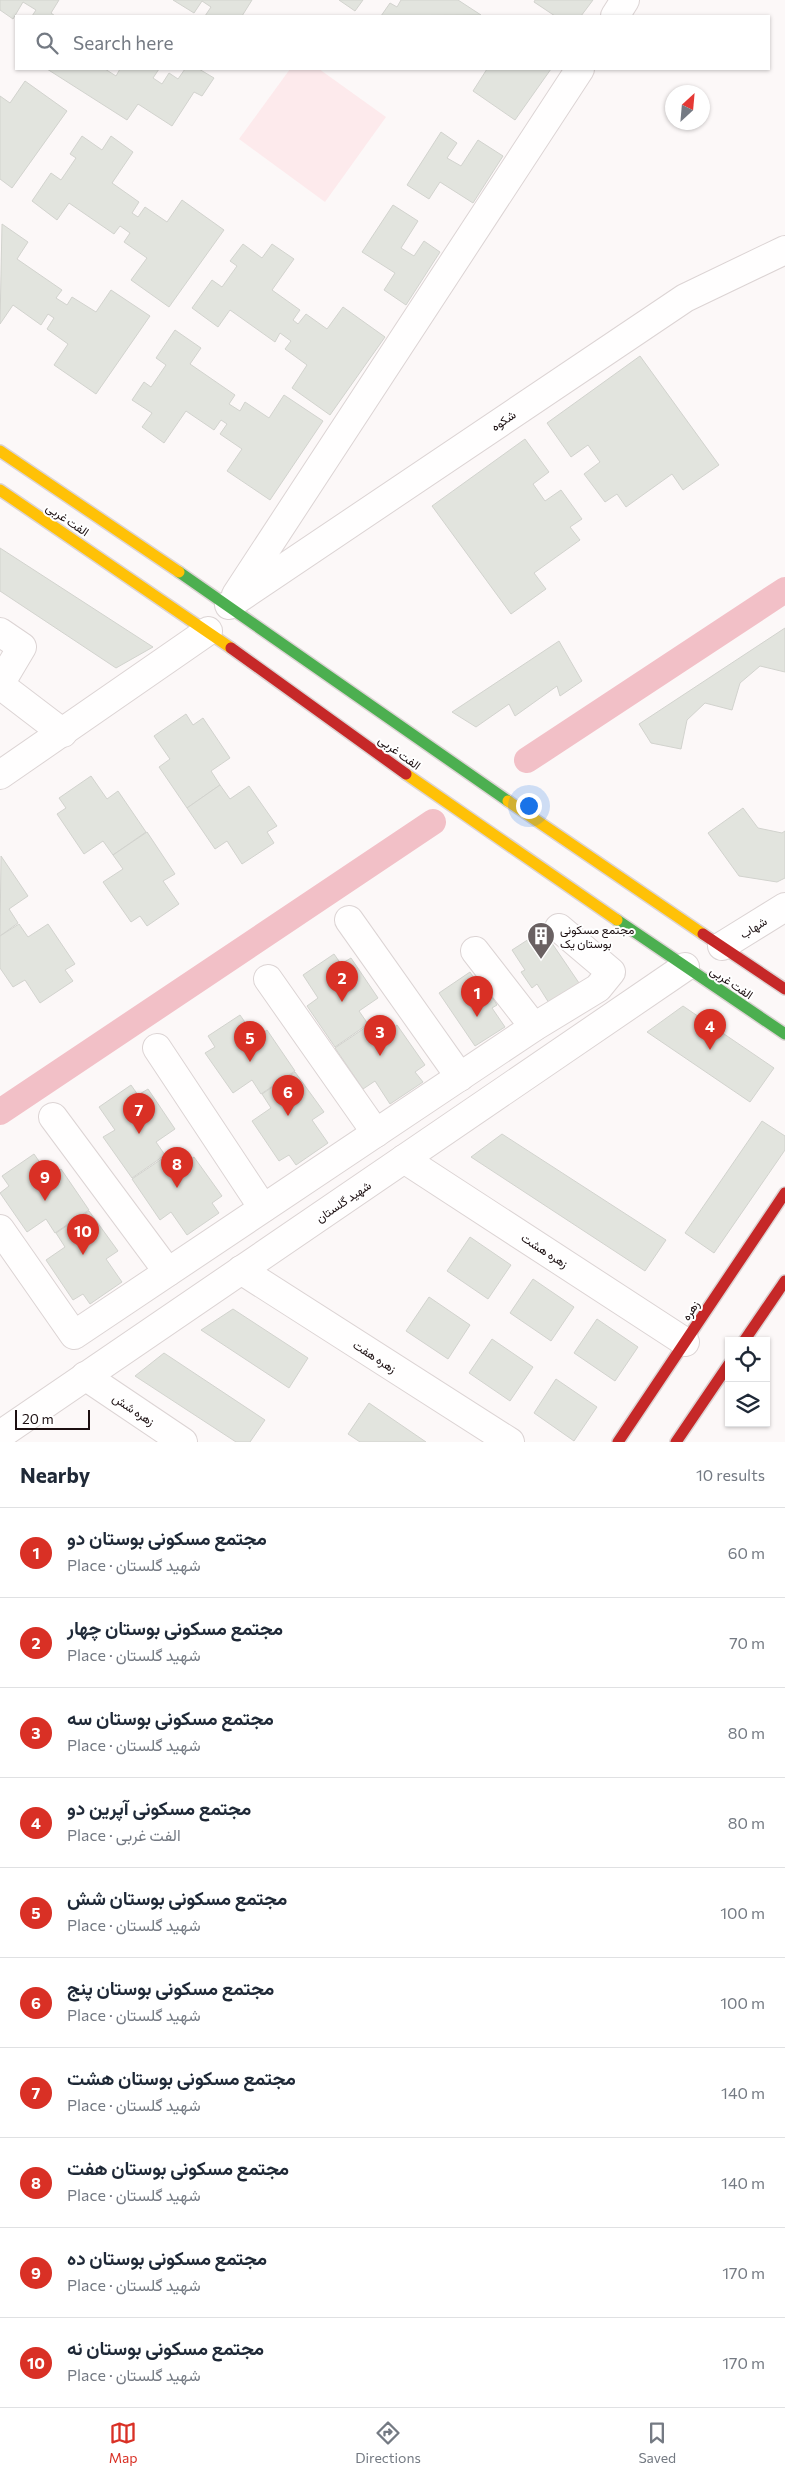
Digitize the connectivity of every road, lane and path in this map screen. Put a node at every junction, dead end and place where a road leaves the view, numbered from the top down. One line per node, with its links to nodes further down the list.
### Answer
1 (625, 0): 2 (street)
2 (616, 15)
3 (579, 70): 7 (street)
4 (785, 250): 7 (street, شکوه)
5 (0, 451): 7 (main road, الفت غربی)
6 (0, 490): 8 (main road, الفت غربی)
7 (229, 605): 16 (main road, الفت غربی)
8 (208, 631): 11 (street); 18 (main road, الفت غربی)
9 (0, 632): 10 (street)
10 (0, 685): 11 (street)
11 (62, 733): 12 (street)
12 (0, 775)
13 (785, 907): 16 (street, شهاب)
14 (349, 920): 25 (street)
15 (559, 928): 21 (street)
16 (722, 946): 20 (main road, الفت غربی)
17 (475, 951): 21 (street)
18 (685, 967): 22 (main road, الفت غربی); 24 (street, شهید گلستان)
19 (268, 979): 27 (street)
20 (785, 989)
21 (538, 1025): 24 (street); 25 (street)
22 (785, 1034)
23 (157, 1048): 30 (street)
24 (562, 1052): 28 (street, شهید گلستان)
25 (460, 1077): 27 (street)
26 (54, 1117): 33 (street)
27 (376, 1133): 30 (street)
28 (404, 1159): 32 (street, شهید گلستان); 36 (street, زهره هشت)
29 (785, 1193): 36 (main road, زهره)
30 (263, 1208): 33 (street)
31 (0, 1229): 33 (street)
32 (241, 1270): 38 (street, شهید گلستان); 41 (street, زهره هفت)
33 (168, 1272)
34 (785, 1281): 35 (main road)
35 (747, 1337)
36 (685, 1342): 42 (main road, زهره)
37 (725, 1370): 43 (main road)
38 (85, 1376): 39 (street, شهید گلستان); 40 (street, زهره شش)
39 (0, 1434)
40 (183, 1442)
41 (510, 1442)
42 (618, 1442)
43 (676, 1442)

